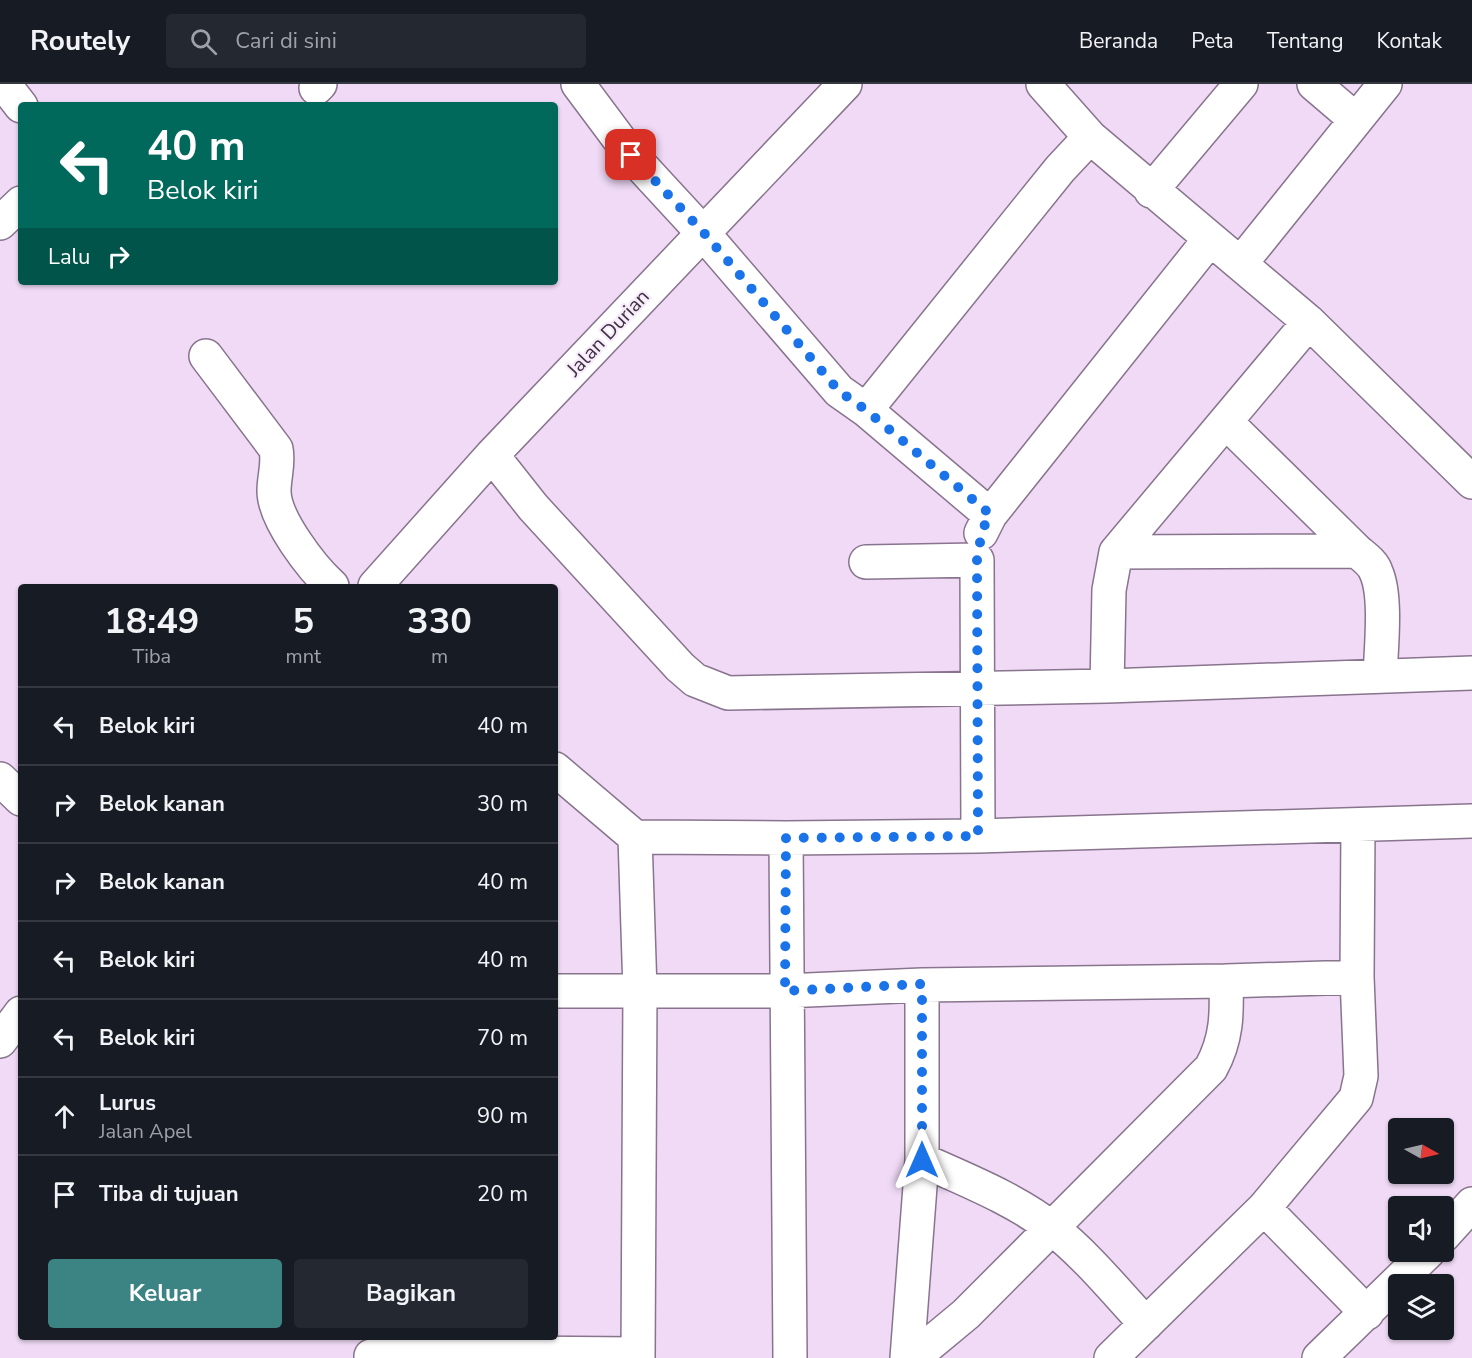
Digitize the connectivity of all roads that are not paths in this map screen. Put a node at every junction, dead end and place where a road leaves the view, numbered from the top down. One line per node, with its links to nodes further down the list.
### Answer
1 (4, 84): 8 (street)
2 (578, 84): 14 (street)
3 (846, 84): 14 (street, Jalan Durian)
4 (1043, 84): 10 (street)
5 (1241, 84): 11 (street)
6 (1314, 84): 9 (street)
7 (1385, 84): 9 (street)
8 (18, 102)
9 (1355, 119): 16 (street)
10 (1090, 137): 11 (street); 19 (street)
11 (1151, 191): 15 (street)
12 (18, 206): 13 (street)
13 (0, 223)
14 (704, 233): 19 (street); 21 (street, Jalan Durian)
15 (1210, 239): 16 (street); 23 (street)
16 (1240, 263): 17 (street)
17 (1309, 322): 20 (street); 22 (street)
18 (206, 356): 28 (street)
19 (866, 410): 23 (street)
20 (1226, 422): 24 (street); 25 (street)
21 (492, 455): 29 (street, Jalan Durian); 33 (street)
22 (1466, 464)
23 (990, 514): 26 (street)
24 (1357, 551): 25 (street); 31 (street)
25 (1116, 552): 32 (street)
26 (977, 560): 27 (street); 33 (street)
27 (866, 562)
28 (330, 584)
29 (377, 584)
30 (1472, 673): 31 (street)
31 (1380, 676): 32 (street)
32 (1107, 686): 33 (street)
33 (978, 688): 39 (street)
34 (558, 772): 40 (street)
35 (0, 779): 36 (street)
36 (18, 796)
37 (1472, 821): 38 (street)
38 (1358, 826): 39 (street); 42 (street)
39 (978, 836): 41 (street)
40 (635, 837): 41 (street); 46 (street)
41 (786, 838): 47 (street)
42 (1357, 976): 43 (street); 52 (street)
43 (1226, 981): 44 (street); 54 (street)
44 (922, 984): 47 (street); 50 (street)
45 (558, 991): 46 (street)
46 (640, 991): 47 (street); 60 (street)
47 (785, 991): 61 (street)
48 (18, 1017): 49 (street)
49 (0, 1041)
50 (922, 1160): 54 (street); 62 (street)
51 (1472, 1204): 53 (street)
52 (1264, 1208): 56 (street); 57 (street)
53 (1454, 1224)
54 (1052, 1228): 57 (street); 63 (street)
55 (1418, 1262): 56 (street)
56 (1366, 1313): 65 (street)
57 (1146, 1324): 64 (street)
58 (496, 1349): 59 (street); 60 (street)
59 (371, 1356)
60 (638, 1356)
61 (790, 1358)
62 (907, 1358)
63 (913, 1358)
64 (1111, 1358)
65 (1319, 1358)

